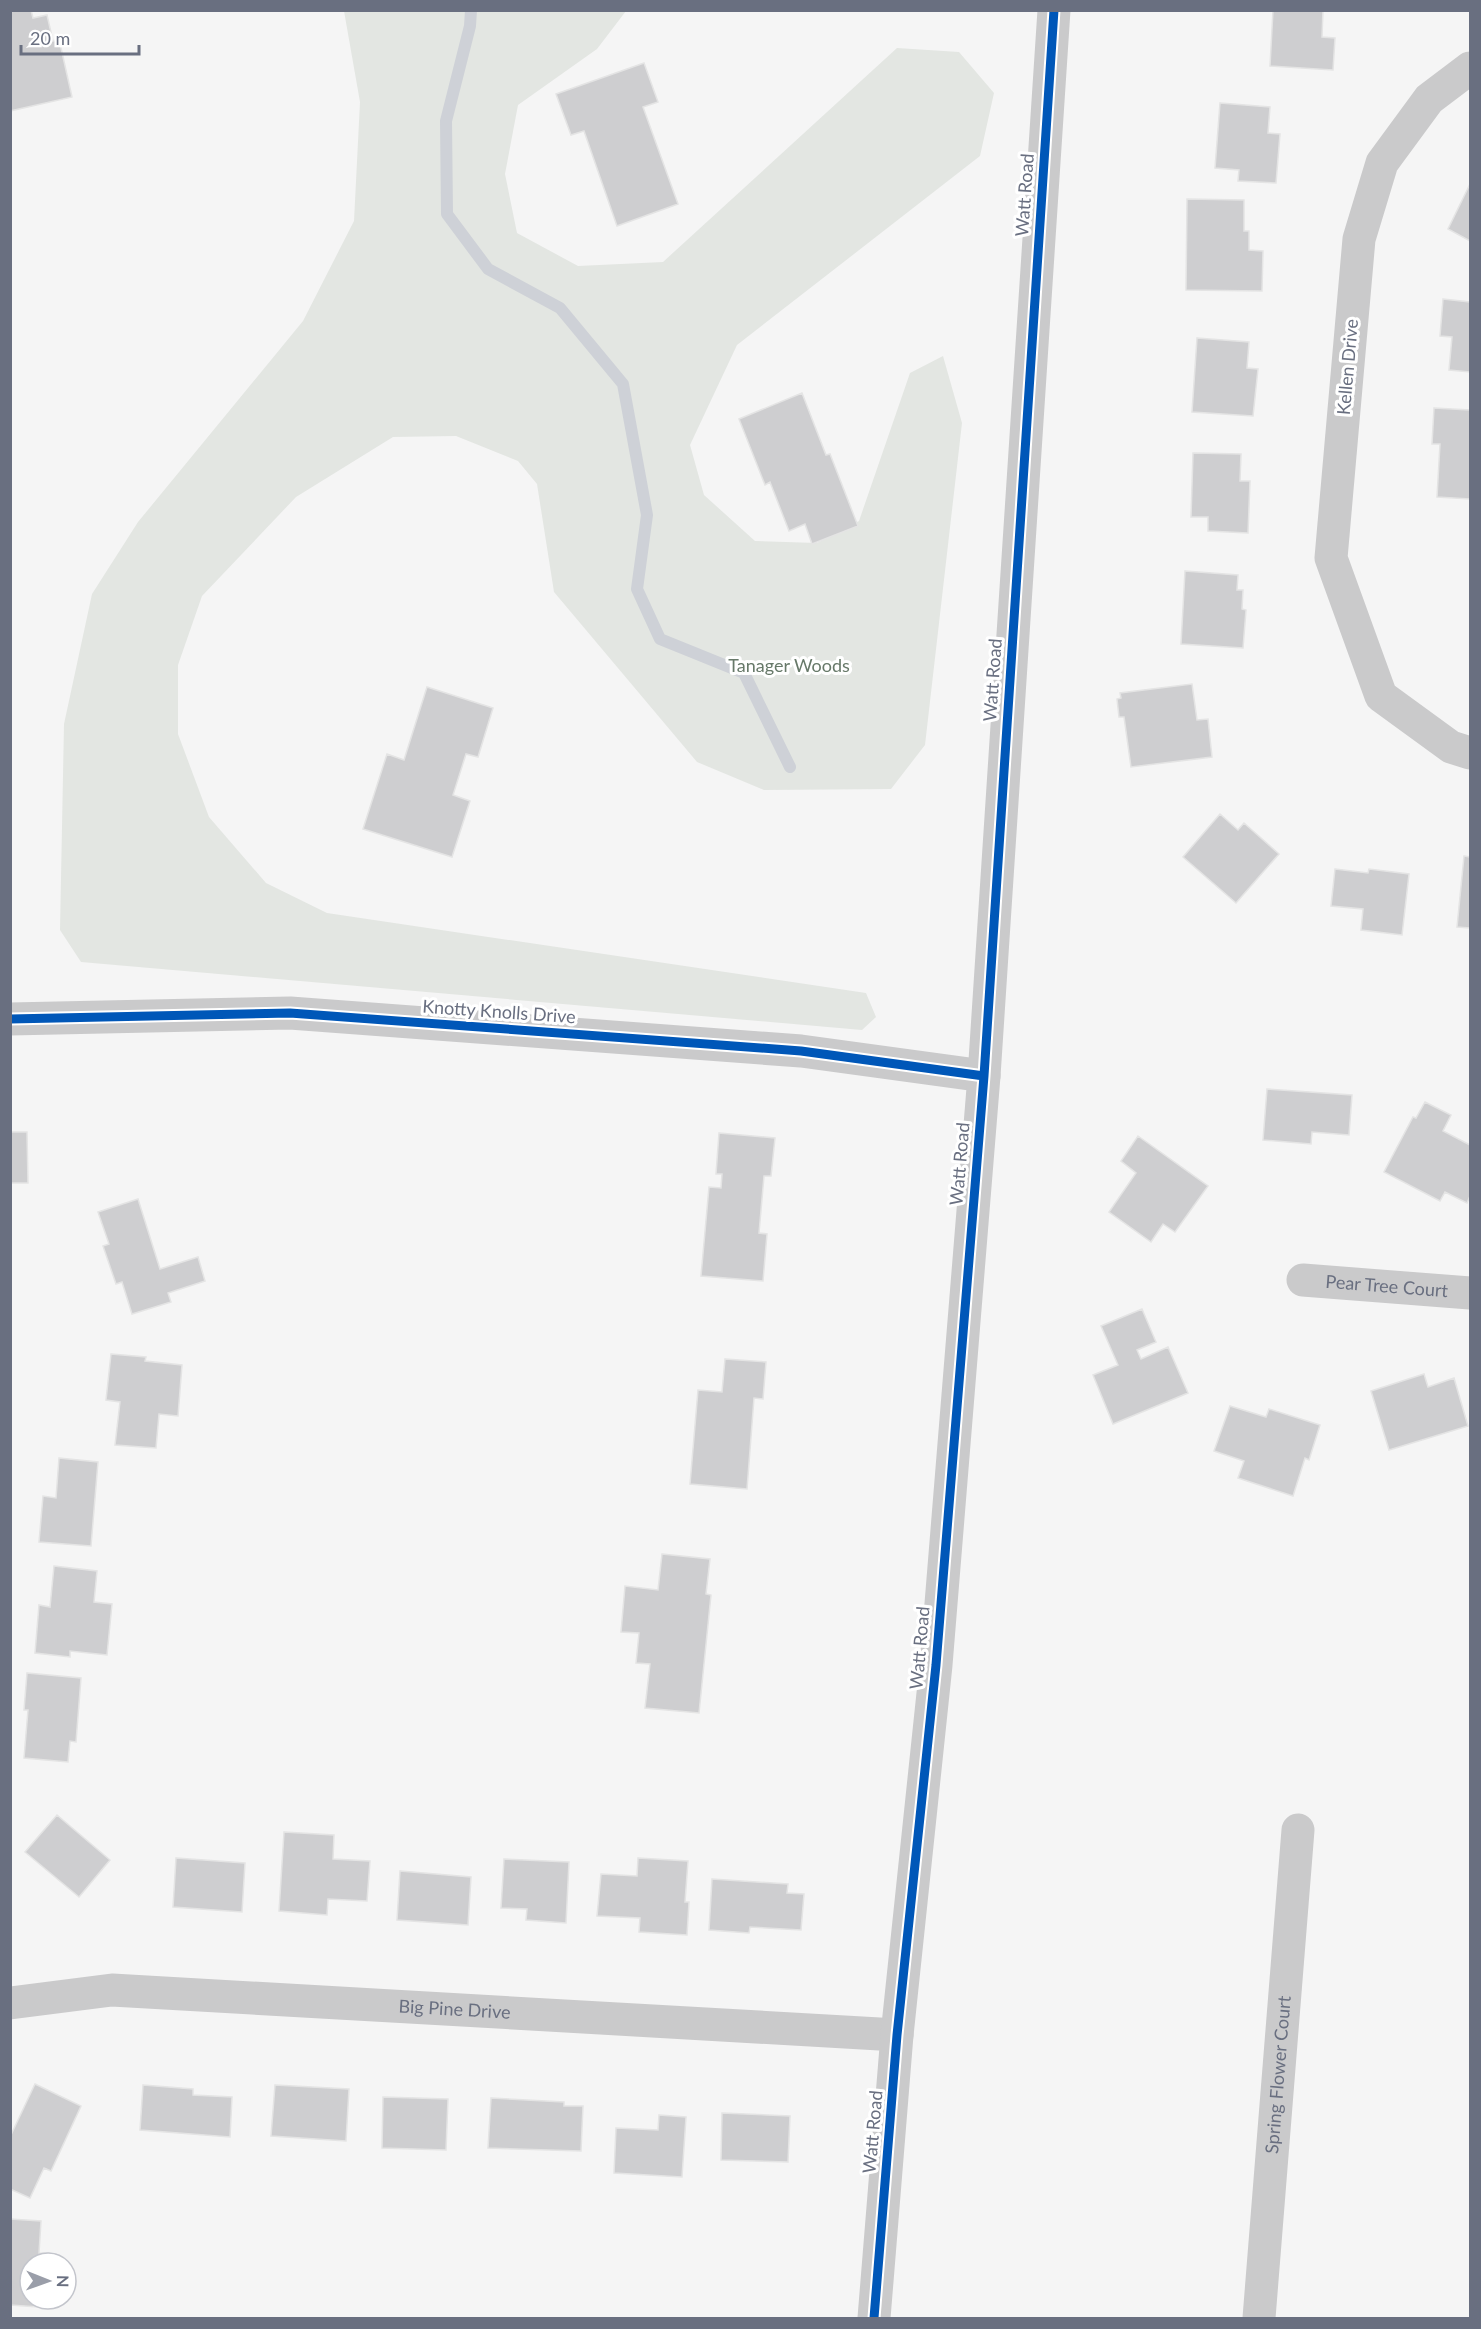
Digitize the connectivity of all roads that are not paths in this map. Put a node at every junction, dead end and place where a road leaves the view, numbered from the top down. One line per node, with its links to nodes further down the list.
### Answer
1 (1054, 10): 5 (street, Watt Road)
2 (1470, 68): 3 (street, Kellen Drive)
3 (1470, 753)
4 (10, 1019): 5 (street, Knotty Knolls Drive)
5 (984, 1076): 10 (street, Watt Road)
6 (1303, 1280): 7 (street, Pear Tree Court)
7 (1470, 1293)
8 (1298, 1830): 12 (street, Spring Flower Court)
9 (10, 2003): 10 (street, Big Pine Drive)
10 (897, 2036): 11 (street, Watt Road)
11 (874, 2319)
12 (1259, 2319)

